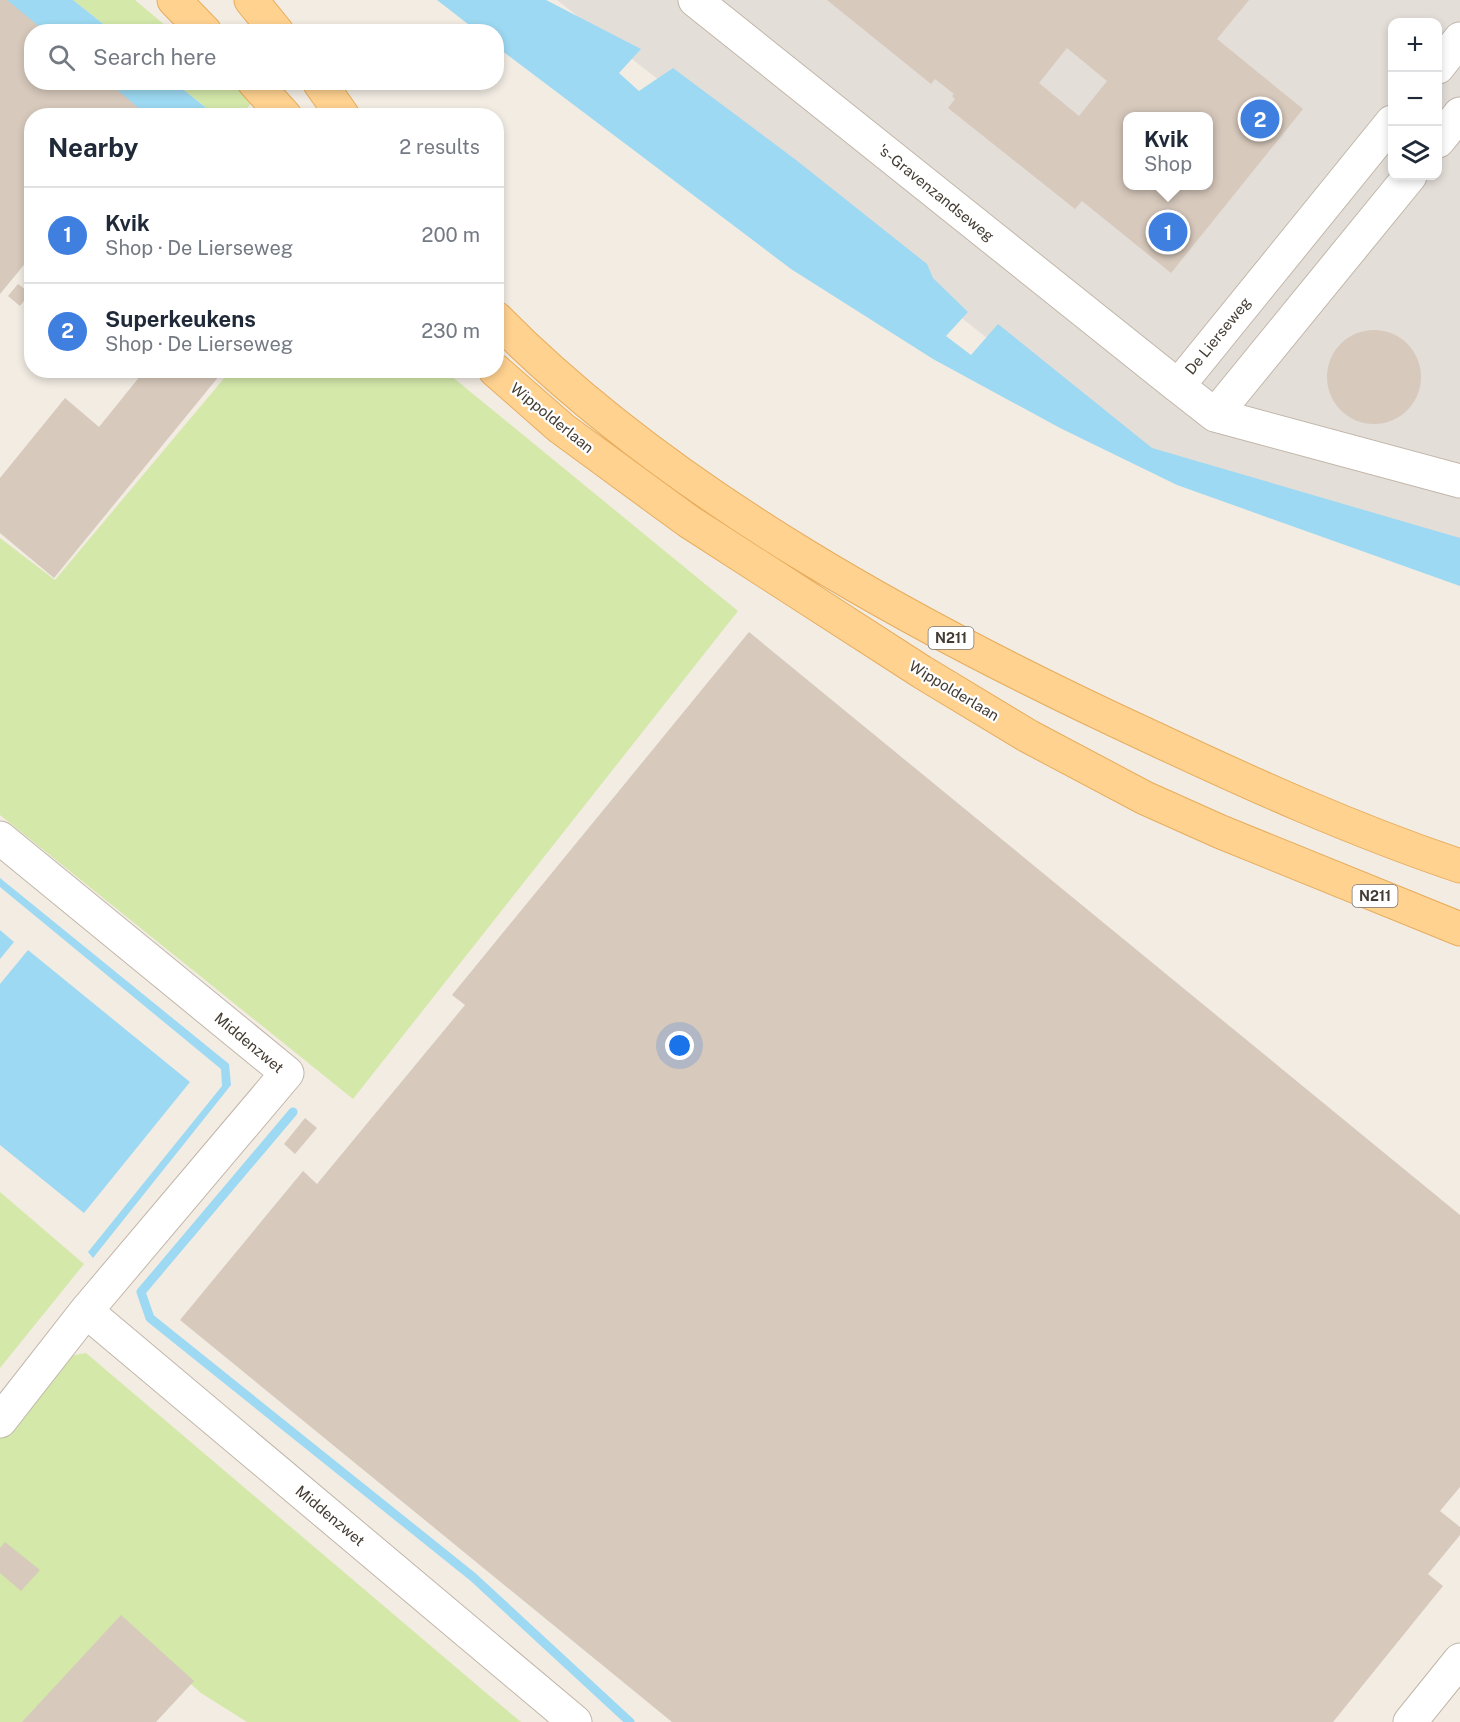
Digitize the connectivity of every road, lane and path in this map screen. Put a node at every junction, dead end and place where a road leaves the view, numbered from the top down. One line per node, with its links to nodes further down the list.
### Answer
1 (174, 0): 4 (main road)
2 (251, 0): 5 (main road)
3 (695, 0): 18 (street, 's-Gravenzandseweg)
4 (198, 24)
5 (270, 24)
6 (1460, 39): 7 (street)
7 (1442, 61)
8 (261, 90): 10 (main road)
9 (325, 90): 11 (main road)
10 (278, 108)
11 (337, 108)
12 (1460, 114): 14 (street)
13 (1389, 126): 18 (street, De Lierseweg)
14 (1442, 135)
15 (1407, 180): 19 (street)
16 (504, 326): 22 (main road, N211)
17 (504, 378): 23 (main road, Wippolderlaan / N211)
18 (1178, 386): 19 (street, De Lierseweg)
19 (1215, 415): 20 (street)
20 (1460, 481)
21 (0, 838): 24 (street, Middenzwet)
22 (1460, 866)
23 (1460, 929)
24 (86, 1311): 25 (street, Middenzwet); 27 (street, Middenzwet)
25 (0, 1421)
26 (1460, 1660): 28 (street)
27 (575, 1722)
28 (1410, 1722)

